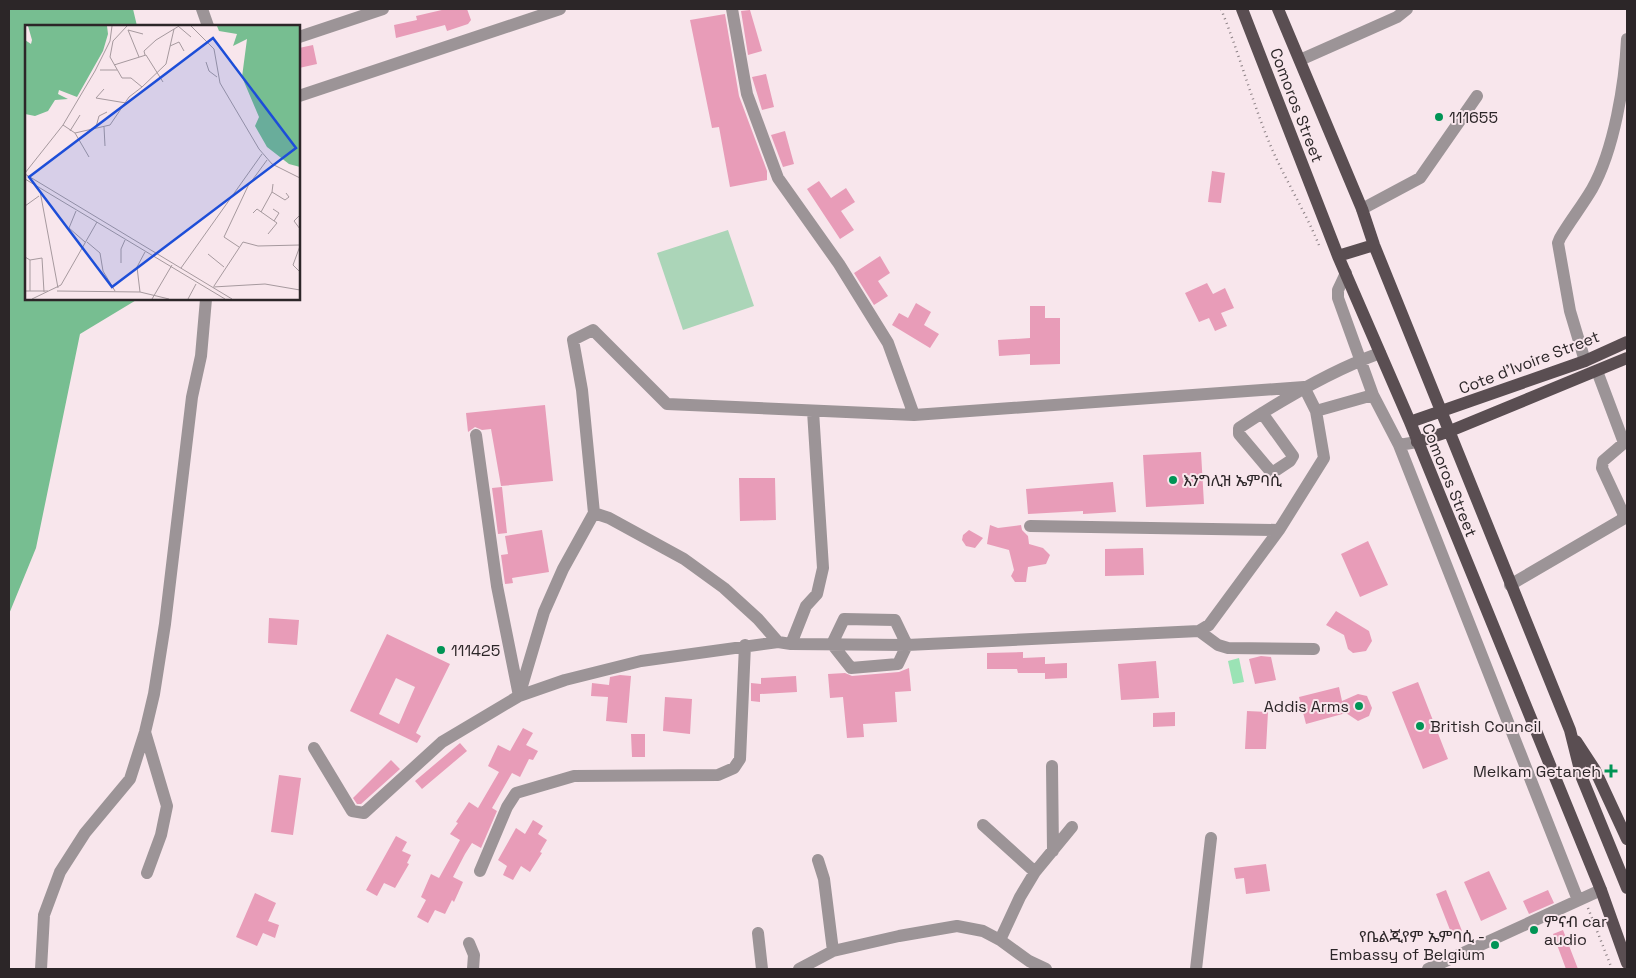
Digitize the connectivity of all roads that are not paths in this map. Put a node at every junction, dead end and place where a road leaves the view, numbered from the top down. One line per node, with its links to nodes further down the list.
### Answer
1 (202, 9): 8 (street)
2 (383, 9): 9 (street)
3 (560, 9): 12 (street)
4 (732, 9): 31 (street)
5 (1242, 9): 16 (main road, Comoros Street)
6 (1278, 9): 11 (main road, Comoros Street)
7 (1407, 9): 11 (street)
8 (208, 25)
9 (300, 37)
10 (1627, 39): 23 (street)
11 (1300, 60): 14 (main road, Comoros Street)
12 (300, 96)
13 (1477, 96): 14 (street)
14 (1362, 209): 15 (main road, Comoros Street)
15 (1374, 245): 16 (main road); 29 (main road, Comoros Street)
16 (1338, 256): 17 (main road, Comoros Street)
17 (1346, 273): 20 (main road, Comoros Street); 22 (street)
18 (206, 300): 49 (street)
19 (1627, 342): 23 (main road, Cote d'Ivoire Street)
20 (1380, 353): 22 (street); 32 (main road, Comoros Street)
21 (1627, 358): 24 (main road, Cote d'Ivoire Street)
22 (1360, 360): 25 (street); 26 (street)
23 (1585, 361): 29 (main road, Cote d'Ivoire Street)
24 (1597, 371): 33 (main road, Cote d'Ivoire Street); 40 (street)
25 (1304, 388): 28 (street); 30 (street); 31 (street)
26 (1373, 395): 28 (street); 36 (street)
27 (813, 411): 31 (street); 37 (street); 42 (street)
28 (1316, 411): 39 (street)
29 (1442, 412): 32 (main road, Cote d'Ivoire Street); 33 (main road, Comoros Street)
30 (1262, 413): 30 (street)
31 (914, 416)
32 (1410, 422): 35 (main road, Comoros Street)
33 (1450, 431): 35 (main road, Cote d'Ivoire Street); 40 (main road, Comoros Street)
34 (476, 435): 47 (street)
35 (1417, 442): 36 (street); 62 (main road, Comoros Street)
36 (1399, 445): 63 (street)
37 (594, 513): 42 (street); 47 (street)
38 (1030, 526): 39 (street)
39 (1279, 530): 41 (street)
40 (1510, 585): 48 (main road, Comoros Street)
41 (1199, 631): 45 (street); 46 (street)
42 (784, 643): 43 (street); 44 (street)
43 (832, 644): 45 (street); 45 (street); 45 (street)
44 (746, 645): 47 (street); 58 (street)
45 (907, 645)
46 (1314, 649)
47 (519, 696): 50 (street)
48 (1570, 730): 55 (main road); 61 (main road, Comoros Street)
49 (146, 732): 60 (street); 69 (street)
50 (314, 748)
51 (1052, 766): 56 (street)
52 (983, 825): 59 (street)
53 (1072, 827): 56 (street)
54 (1210, 838): 74 (street)
55 (1627, 840)
56 (1053, 851): 59 (street)
57 (818, 860): 67 (street)
58 (480, 871)
59 (1035, 872): 65 (street)
60 (147, 873)
61 (1627, 888)
62 (1600, 890): 63 (street); 68 (main road, Comoros Street)
63 (1578, 900): 75 (street)
64 (758, 933): 71 (street)
65 (1000, 940): 67 (street); 73 (street)
66 (469, 943): 70 (street)
67 (833, 951): 72 (street)
68 (1627, 963)
69 (41, 969)
70 (473, 969)
71 (762, 969)
72 (799, 969)
73 (1046, 969)
74 (1196, 969)
75 (1428, 969)

